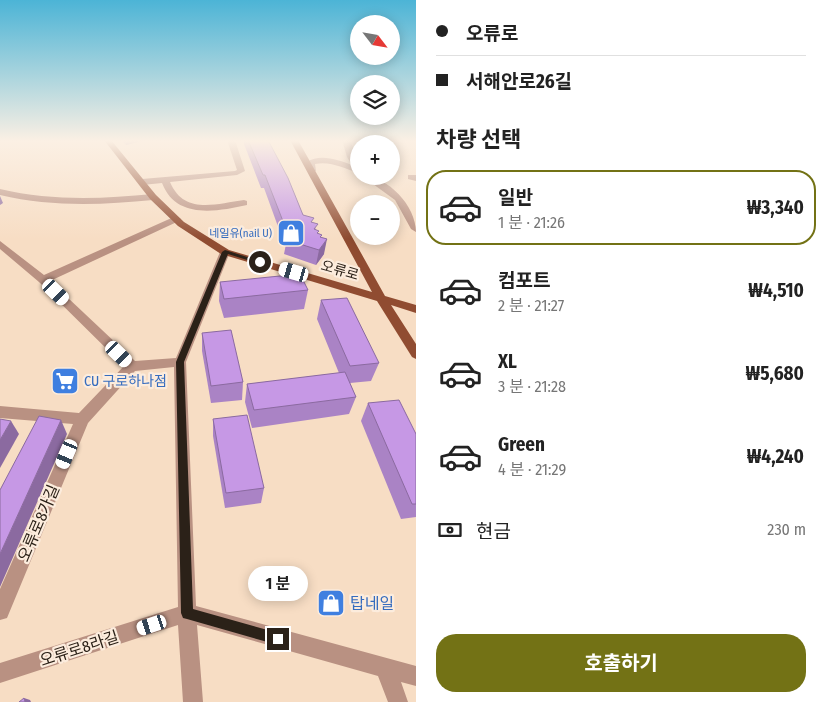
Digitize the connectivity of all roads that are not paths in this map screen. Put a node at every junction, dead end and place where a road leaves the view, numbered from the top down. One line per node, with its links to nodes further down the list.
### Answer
1 (134, 173): 5 (main road, 오류로)
2 (226, 173): 4 (street)
3 (313, 173): 15 (main road)
4 (165, 180): 5 (street); 9 (street)
5 (142, 182): 8 (main road, 오류로)
6 (380, 185): 11 (street)
7 (0, 192): 8 (street)
8 (153, 197): 10 (main road, 오류로)
9 (244, 203)
10 (176, 220): 13 (main road, 오류로); 14 (street)
11 (416, 229)
12 (0, 244): 14 (street)
13 (225, 252): 15 (main road, 오류로); 18 (street)
14 (43, 280): 19 (street)
15 (380, 297): 16 (main road, 오류로); 17 (main road)
16 (416, 309)
17 (416, 354)
18 (180, 362): 19 (street); 23 (street)
19 (132, 366): 21 (street, 오류로8가길)
20 (0, 412): 21 (street)
21 (82, 419): 22 (street, 오류로8가길)
22 (0, 611)
23 (187, 613): 24 (street); 25 (street, 오류로8라길); 27 (street)
24 (386, 670): 26 (street); 28 (street)
25 (0, 673)
26 (416, 676)
27 (193, 702)
28 (398, 702)

